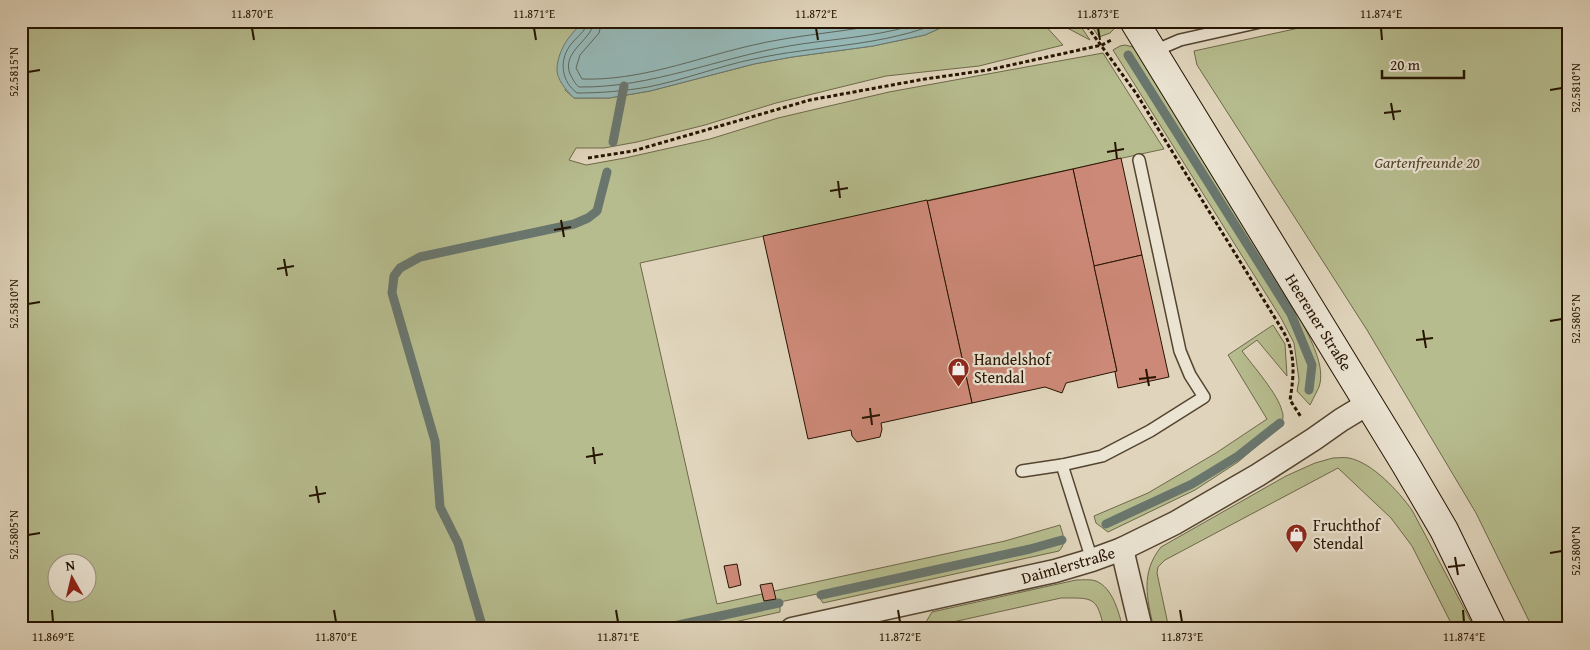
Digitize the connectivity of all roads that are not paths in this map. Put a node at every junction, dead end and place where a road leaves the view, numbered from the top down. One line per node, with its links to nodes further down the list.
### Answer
1 (1265, 21): 3 (lane)
2 (1136, 25): 3 (main road, Heerener Straße)
3 (1152, 52): 5 (main road, Heerener Straße)
4 (1140, 160): 6 (lane)
5 (1369, 403): 8 (street, Daimlerstraße); 12 (main road, Heerener Straße)
6 (1062, 465): 7 (lane); 9 (lane)
7 (1022, 471)
8 (1122, 549): 9 (street, Daimlerstraße); 11 (street)
9 (1092, 560): 10 (street, Daimlerstraße)
10 (792, 629)
11 (1141, 629)
12 (1492, 629)

